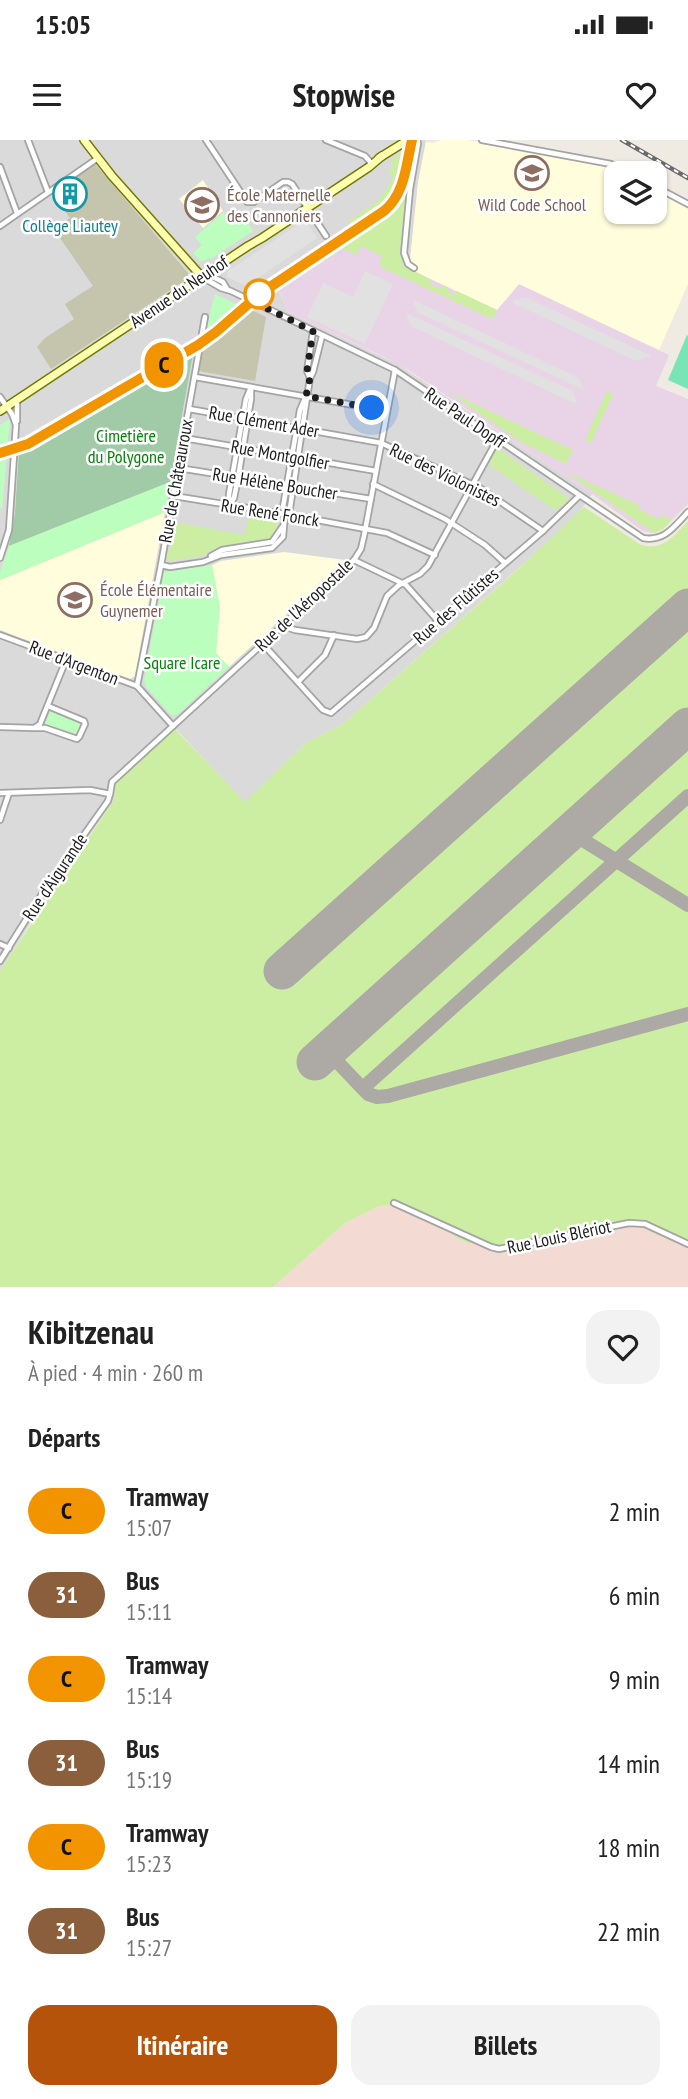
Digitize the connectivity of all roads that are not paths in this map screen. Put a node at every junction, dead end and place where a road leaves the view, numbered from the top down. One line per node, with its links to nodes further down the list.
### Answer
1 (28, 140): 16 (street)
2 (84, 140): 11 (street)
3 (206, 140): 19 (street)
4 (326, 140): 12 (street)
5 (400, 140): 9 (street, Avenue du Neuhof)
6 (408, 140): 9 (street, Avenue du Neuhof)
7 (415, 140): 23 (street)
8 (482, 140): 13 (street)
9 (394, 148): 10 (street, Avenue du Neuhof)
10 (382, 156): 12 (street, Avenue du Neuhof); 15 (street, Avenue du Neuhof)
11 (98, 157): 16 (street); 24 (street)
12 (371, 163): 15 (street, Avenue du Neuhof)
13 (604, 163)
14 (0, 167): 20 (street)
15 (358, 174): 19 (street, Avenue du Neuhof)
16 (48, 192): 20 (street)
17 (667, 193): 18 (street)
18 (688, 204)
19 (308, 208): 22 (street); 24 (street, Avenue du Neuhof)
20 (18, 213): 21 (street)
21 (0, 226)
22 (326, 236)
23 (414, 268)
24 (205, 276): 26 (street, Rue Paul Dopff); 34 (street, Avenue du Neuhof)
25 (205, 317): 29 (street, Rue de Châteauroux)
26 (313, 331): 27 (street, Rue Paul Dopff); 30 (street)
27 (322, 336): 28 (street, Rue Paul Dopff); 30 (street)
28 (394, 370): 37 (street, Rue de l'Aéropostale); 42 (street, Rue Paul Dopff)
29 (195, 377): 31 (street); 36 (street, Rue de Châteauroux)
30 (310, 378): 32 (street)
31 (251, 387): 32 (street); 38 (street)
32 (306, 396): 37 (street); 40 (street)
33 (0, 397): 35 (street)
34 (17, 399): 35 (street, Avenue du Neuhof); 39 (street)
35 (3, 409): 39 (street)
36 (189, 409): 38 (street, Rue Clément Ader); 41 (street, Rue de Châteauroux)
37 (387, 411): 43 (street, Rue de l'Aéropostale)
38 (245, 419): 40 (street, Rue Clément Ader); 44 (street)
39 (16, 425): 62 (street)
40 (300, 428): 43 (street, Rue Clément Ader); 45 (street)
41 (184, 438): 44 (street, Rue Montgolfier); 46 (street, Rue de Châteauroux)
42 (497, 440): 50 (street); 53 (street, Rue Paul Dopff)
43 (381, 443): 47 (street, Rue de l'Aéropostale); 50 (street, Rue des Violonistes)
44 (240, 448): 45 (street, Rue Montgolfier); 48 (street)
45 (295, 457): 47 (street, Rue Montgolfier); 51 (street)
46 (179, 468): 48 (street, Rue Hélène Boucher); 52 (street, Rue de Châteauroux)
47 (376, 471): 49 (street, Rue de l'Aéropostale)
48 (235, 477): 51 (street, Rue Hélène Boucher); 55 (street)
49 (373, 484): 54 (street, Rue de l'Aéropostale); 58 (street)
50 (472, 485): 58 (street); 60 (street, Rue des Violonistes)
51 (290, 487): 54 (street, Rue Hélène Boucher); 57 (street)
52 (174, 496): 55 (street, Rue René Fonck); 65 (street, Rue de Châteauroux)
53 (579, 496): 56 (street, Rue Paul Dopff); 60 (street, Rue des Flûtistes)
54 (371, 499): 59 (street, Rue de l'Aéropostale)
55 (229, 506): 57 (street, Rue René Fonck)
56 (688, 512)
57 (285, 514): 59 (street, Rue René Fonck); 65 (street)
58 (452, 524): 61 (street); 64 (street)
59 (365, 530): 61 (street, Rue René Fonck); 63 (street, Rue de l'Aéropostale)
60 (543, 531): 64 (street, Rue des Flûtistes)
61 (435, 555): 66 (street)
62 (0, 558)
63 (354, 560): 66 (street); 68 (street, Rue de l'Aéropostale)
64 (505, 563): 67 (street, Rue des Flûtistes)
65 (161, 565): 74 (street, Rue de Châteauroux)
66 (403, 583): 67 (street); 70 (street)
67 (438, 621): 73 (street, Rue des Flûtistes)
68 (283, 626): 70 (street); 71 (street, Rue de l'Aéropostale)
69 (0, 635): 72 (street, Rue d'Argenton)
70 (334, 635): 73 (street)
71 (263, 644): 73 (street); 76 (street, Rue de l'Aéropostale)
72 (66, 660): 74 (street, Rue d'Argenton); 75 (street)
73 (298, 682)
74 (137, 686): 76 (street, Rue d'Argenton)
75 (48, 706): 78 (street); 78 (street)
76 (173, 726): 81 (street, Rue de l'Aéropostale)
77 (0, 727): 78 (street)
78 (34, 728)
79 (0, 793): 80 (street)
80 (9, 793): 81 (street); 82 (street)
81 (110, 794): 84 (street, Rue d'Aigurande)
82 (0, 820)
83 (0, 944): 84 (street)
84 (9, 948): 85 (street, Rue d'Aigurande)
85 (0, 961)
86 (394, 1203): 87 (street, Rue Louis Blériot)
87 (688, 1244)

